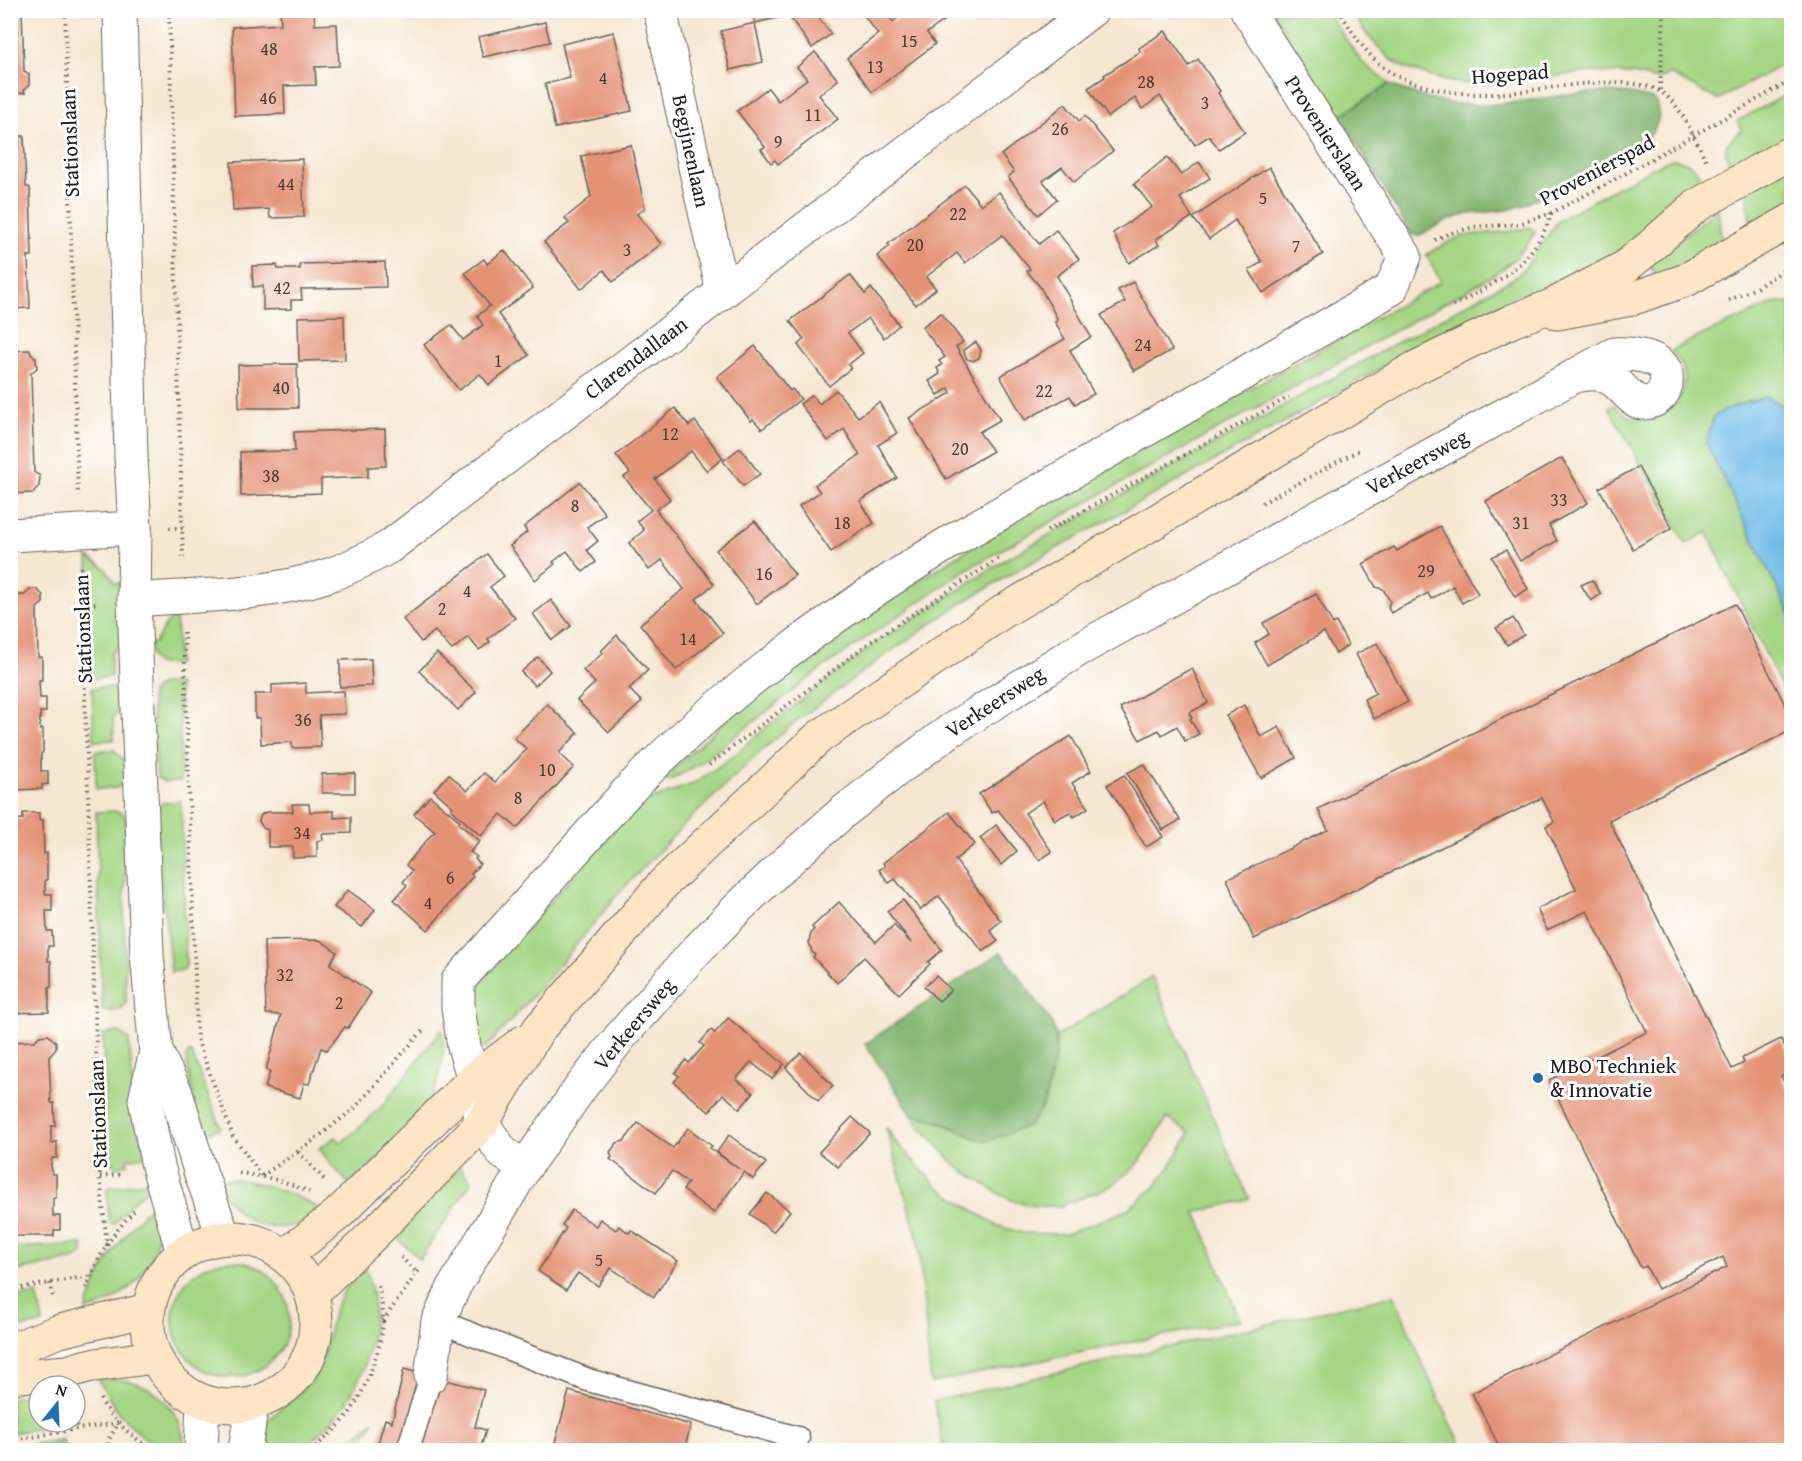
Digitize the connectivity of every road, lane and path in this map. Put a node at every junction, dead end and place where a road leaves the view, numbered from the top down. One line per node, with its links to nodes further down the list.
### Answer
1 (65, 10): 18 (path, Stationslaan)
2 (120, 10): 17 (street)
3 (660, 10): 14 (street, Begijnenlaan)
4 (1092, 10): 14 (street, Clarendallaan)
5 (1247, 10): 13 (street, Provenierslaan)
6 (1339, 10): 9 (path, Hogepad)
7 (1664, 10): 9 (path)
8 (1791, 80): 10 (path, Provenierspad)
9 (1660, 90): 10 (path)
10 (1693, 135): 13 (path, Provenierspad)
11 (1791, 152): 15 (main road)
12 (1791, 220): 15 (main road)
13 (1405, 256): 21 (street)
14 (723, 292): 20 (street, Clarendallaan)
15 (1512, 321): 22 (main road)
16 (1575, 376): 26 (street, Verkeersweg)
17 (135, 528): 18 (street); 20 (street)
18 (79, 531): 19 (street); 31 (path, Stationslaan)
19 (10, 535)
20 (134, 600): 23 (street)
21 (458, 981): 24 (street); 27 (path)
22 (538, 1030): 24 (main road); 25 (main road)
23 (156, 1051): 28 (street); 29 (street)
24 (474, 1079): 25 (street); 30 (main road)
25 (482, 1123): 26 (street); 32 (main road)
26 (525, 1167): 35 (street, Verkeersweg)
27 (262, 1176)
28 (224, 1238): 29 (main road); 30 (main road)
29 (183, 1253): 33 (main road)
30 (285, 1256): 32 (main road)
31 (10, 1290)
32 (312, 1293): 41 (main road)
33 (148, 1310): 36 (main road); 37 (main road)
34 (383, 1321): 51 (path)
35 (438, 1321): 38 (street, Verkeersweg); 45 (lane)
36 (10, 1350)
37 (155, 1357): 39 (main road); 40 (main road)
38 (430, 1376): 52 (lane)
39 (10, 1377)
40 (203, 1402): 41 (main road); 49 (street)
41 (252, 1405): 50 (street)
42 (119, 1423): 43 (path); 47 (path); 48 (path)
43 (87, 1428)
44 (49, 1434): 46 (path)
45 (798, 1438)
46 (10, 1441)
47 (107, 1450)
48 (153, 1450)
49 (201, 1450)
50 (245, 1450)
51 (310, 1450)
52 (408, 1450)

